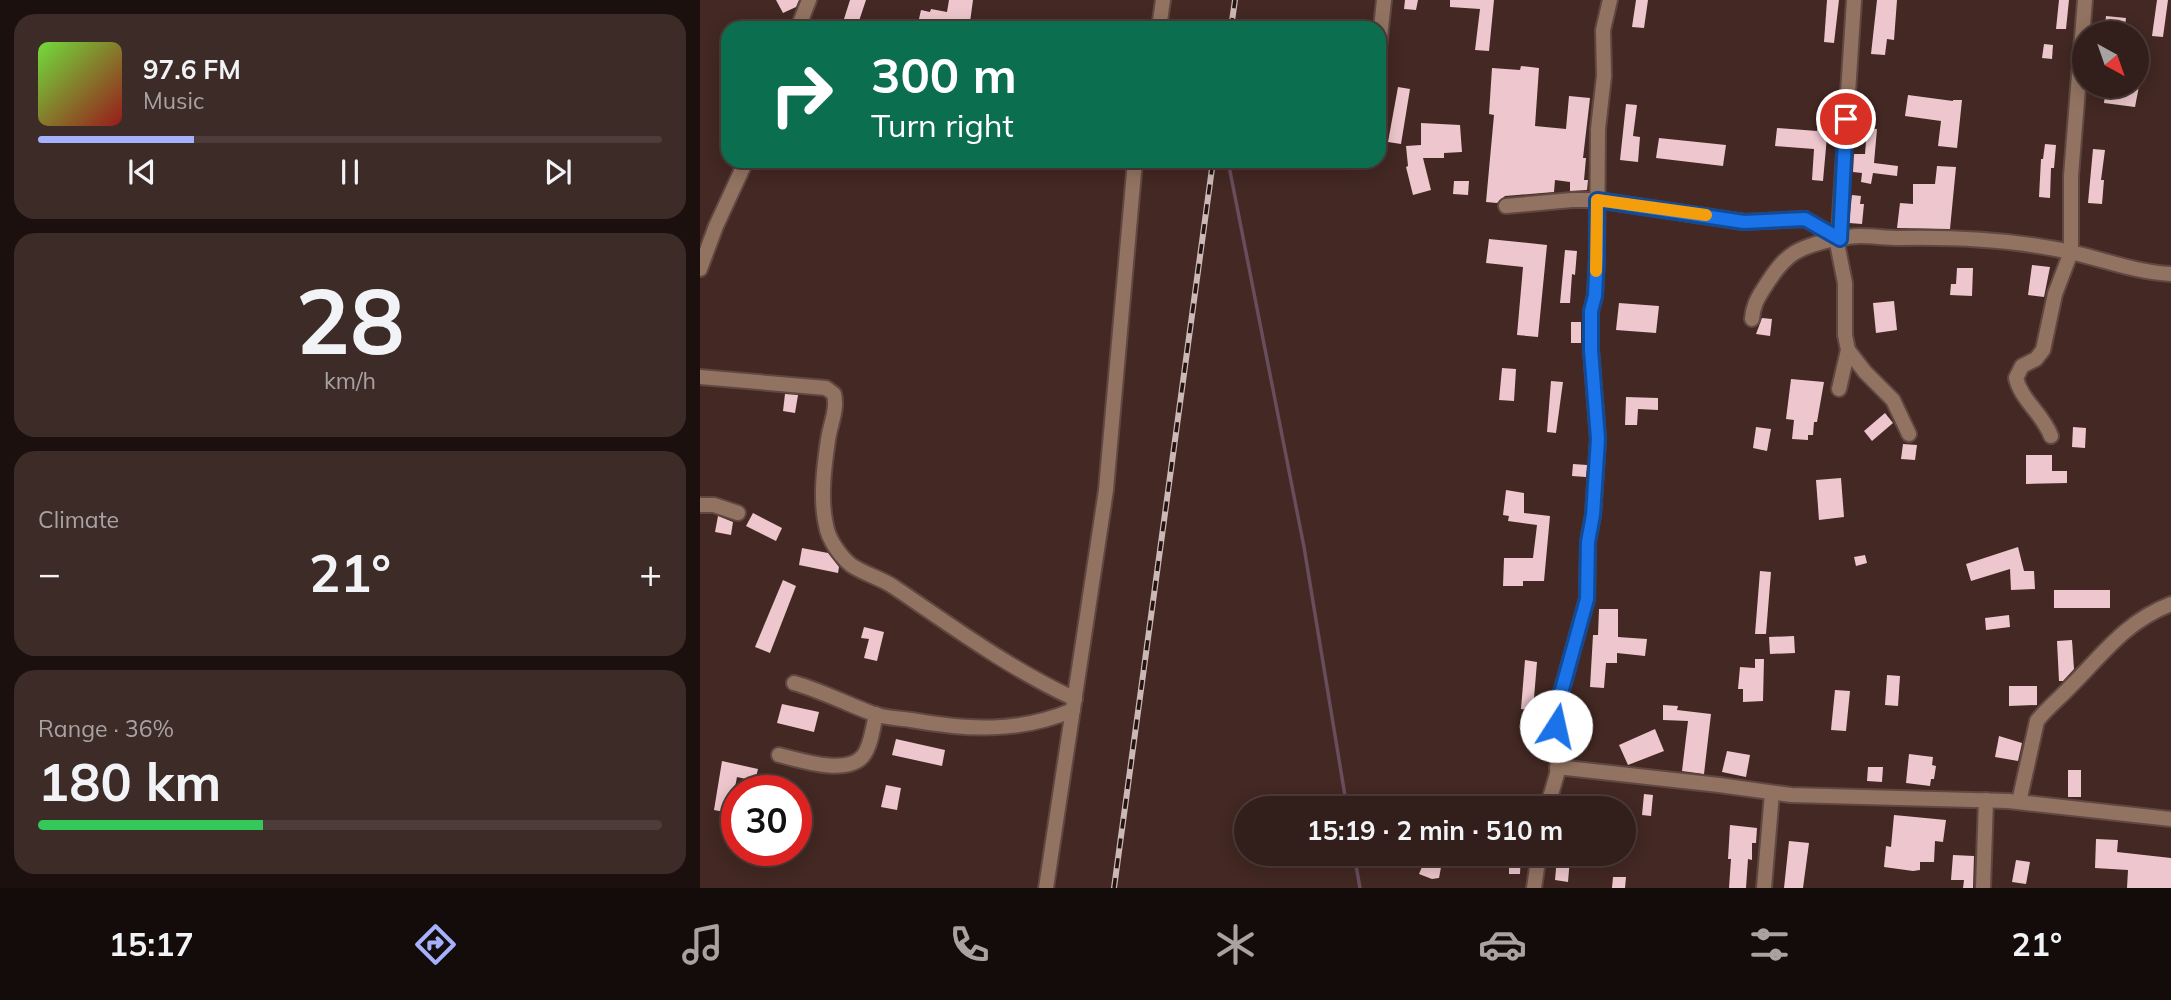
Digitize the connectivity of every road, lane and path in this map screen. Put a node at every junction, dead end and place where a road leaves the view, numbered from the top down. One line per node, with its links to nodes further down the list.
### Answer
1 (809, 0): 7 (street)
2 (1163, 0): 8 (street)
3 (1384, 0): 9 (street)
4 (1610, 0): 12 (street)
5 (1854, 0): 14 (street)
6 (2085, 0): 15 (street)
7 (801, 21)
8 (1160, 21)
9 (1382, 21)
10 (743, 168): 16 (street)
11 (1134, 168): 28 (street)
12 (1597, 200): 13 (street); 14 (street); 31 (street)
13 (1506, 205)
14 (1840, 239): 15 (street); 18 (street); 19 (street)
15 (2071, 252): 17 (street); 23 (street)
16 (700, 269)
17 (2171, 274)
18 (1752, 319)
19 (1848, 350): 21 (street); 22 (street)
20 (700, 377): 28 (street)
21 (1839, 389)
22 (1909, 434)
23 (2051, 436)
24 (700, 505): 25 (street)
25 (738, 513)
26 (2171, 604): 35 (street)
27 (794, 683): 29 (street)
28 (1074, 704): 29 (street); 38 (street)
29 (876, 715): 30 (street)
30 (779, 755)
31 (1557, 767): 32 (street); 33 (street)
32 (1772, 793): 34 (street); 40 (street)
33 (1550, 796)
34 (1986, 800): 35 (street); 41 (street)
35 (2019, 802): 36 (street)
36 (2171, 819)
37 (1537, 866): 39 (street)
38 (1046, 888)
39 (1534, 888)
40 (1764, 888)
41 (1983, 888)

